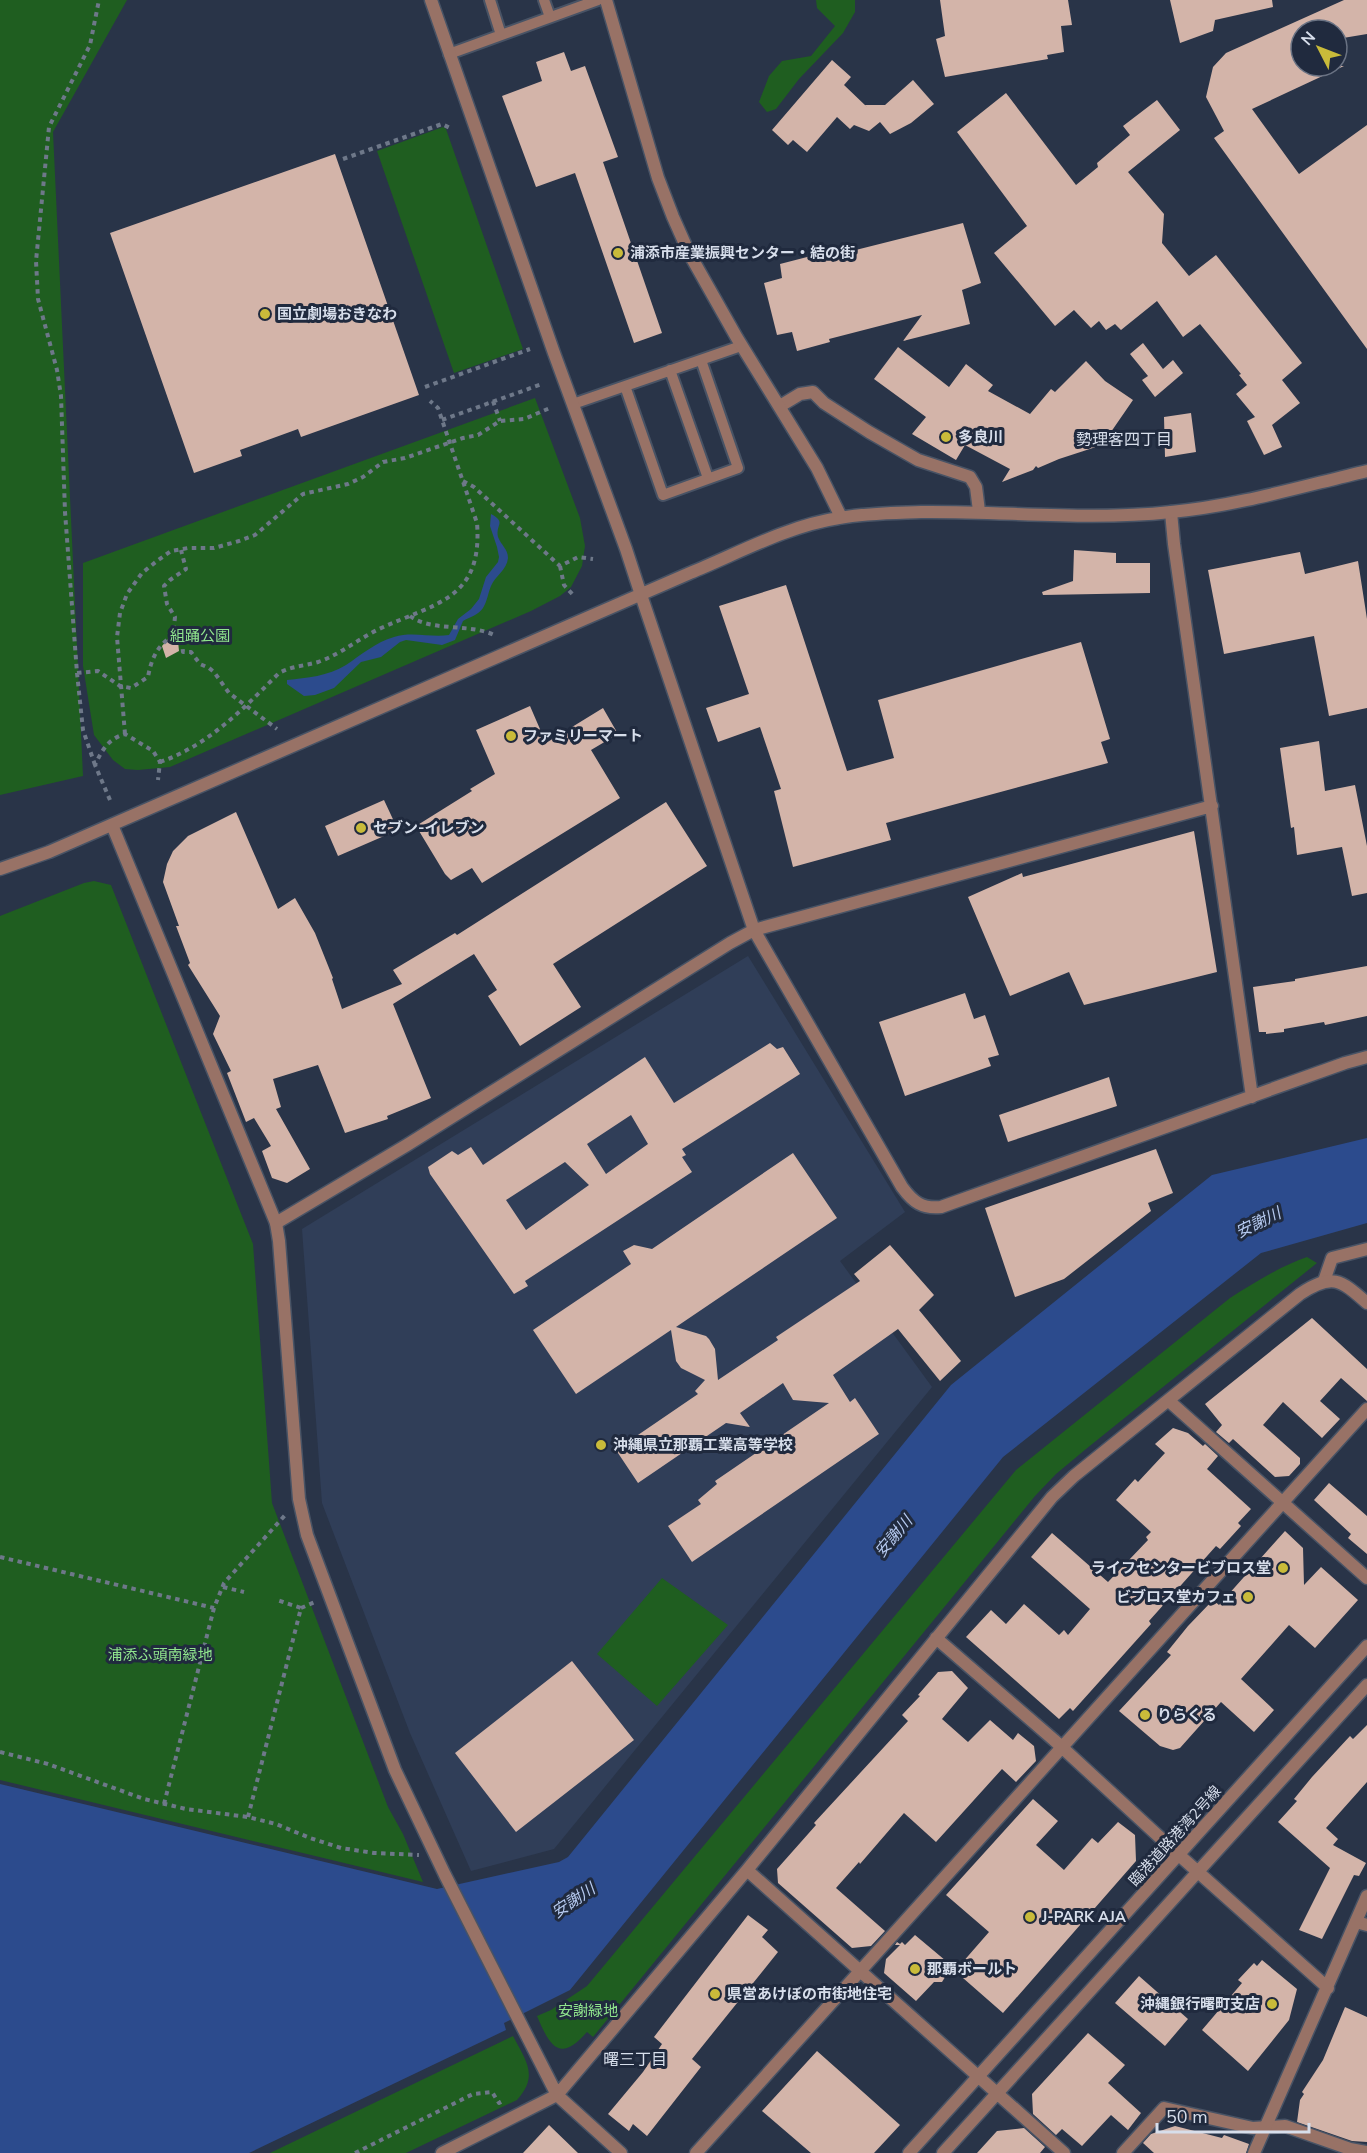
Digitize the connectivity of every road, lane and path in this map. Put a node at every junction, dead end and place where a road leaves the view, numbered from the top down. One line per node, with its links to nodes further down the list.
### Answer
1 (99, 0): 41 (path)
2 (431, 0): 9 (street)
3 (490, 0): 8 (lane)
4 (544, 0): 7 (lane)
5 (598, 0): 7 (lane)
6 (606, 0): 12 (street)
7 (550, 17): 8 (lane)
8 (501, 35): 9 (lane)
9 (449, 54): 21 (street)
10 (452, 129): 11 (path)
11 (343, 159)
12 (741, 346): 14 (lane); 22 (street)
13 (530, 349): 18 (path)
14 (701, 360): 15 (lane); 28 (lane)
15 (670, 370): 17 (lane); 28 (lane)
16 (542, 384): 20 (path)
17 (624, 386): 21 (lane); 28 (lane)
18 (425, 387)
19 (429, 401): 24 (path)
20 (493, 402): 24 (path); 25 (path)
21 (573, 404): 36 (street)
22 (780, 406): 30 (street); 32 (street)
23 (550, 408): 25 (path)
24 (442, 420): 26 (path)
25 (500, 421): 26 (path)
26 (449, 443): 29 (path); 33 (path)
27 (1367, 471): 31 (street)
28 (708, 478)
29 (462, 480): 35 (path); 38 (path)
30 (979, 511): 31 (street); 32 (street)
31 (1171, 512): 50 (street)
32 (841, 517): 36 (street)
33 (180, 550): 40 (path); 42 (path)
34 (593, 560): 35 (path)
35 (560, 566): 37 (path)
36 (641, 595): 51 (street); 53 (street)
37 (574, 596)
38 (410, 616): 39 (path); 43 (path)
39 (494, 635)
40 (173, 636): 42 (path); 43 (path)
41 (77, 673): 42 (path); 47 (path)
42 (120, 686): 45 (path)
43 (246, 706): 44 (path); 46 (path)
44 (277, 729)
45 (124, 734): 46 (path); 47 (path)
46 (159, 762): 48 (path)
47 (95, 765): 49 (path)
48 (158, 780)
49 (110, 800)
50 (1212, 806): 53 (street); 55 (street)
51 (112, 825): 52 (street); 56 (street)
52 (0, 869)
53 (754, 930): 55 (street); 56 (street)
54 (1367, 1057): 55 (street)
55 (1252, 1096)
56 (276, 1223): 62 (street)
57 (1367, 1249): 58 (street)
58 (1324, 1281): 59 (street); 60 (street)
59 (1367, 1304)
60 (1169, 1401): 63 (street); 72 (street)
61 (1367, 1409): 63 (street)
62 (299, 1499): 66 (path); 80 (street)
63 (1282, 1503): 65 (street); 75 (street)
64 (0, 1557): 70 (path)
65 (1367, 1578)
66 (223, 1587): 67 (path); 70 (path)
67 (244, 1592)
68 (277, 1600): 71 (path)
69 (315, 1602): 71 (path)
70 (214, 1608): 77 (path)
71 (301, 1608): 78 (path)
72 (936, 1638): 75 (street); 81 (street)
73 (1367, 1646): 79 (street, 臨港道路港湾2号線)
74 (1367, 1684): 82 (street)
75 (1062, 1748): 79 (street); 85 (street)
76 (0, 1752): 77 (path)
77 (164, 1804): 78 (path)
78 (248, 1817): 80 (path)
79 (1179, 1855): 82 (street); 87 (street, 臨港道路港湾2号線)
80 (435, 1856): 89 (street)
81 (747, 1870): 85 (street); 89 (street)
82 (1198, 1873): 86 (street); 88 (street)
83 (1367, 1896): 84 (street)
84 (1362, 1924): 86 (street)
85 (860, 1972): 87 (street); 96 (street)
86 (1328, 1988): 91 (street)
87 (977, 2077): 88 (street); 97 (street, 臨港道路港湾2号線)
88 (996, 2094): 98 (street); 99 (street)
89 (557, 2095): 94 (street); 95 (street)
90 (504, 2100): 93 (path)
91 (1264, 2128): 92 (street); 100 (street); 101 (street)
92 (1367, 2152)
93 (355, 2153)
94 (442, 2153)
95 (621, 2153)
96 (696, 2153)
97 (909, 2153)
98 (943, 2153)
99 (1064, 2153)
100 (1123, 2153)
101 (1254, 2153)

